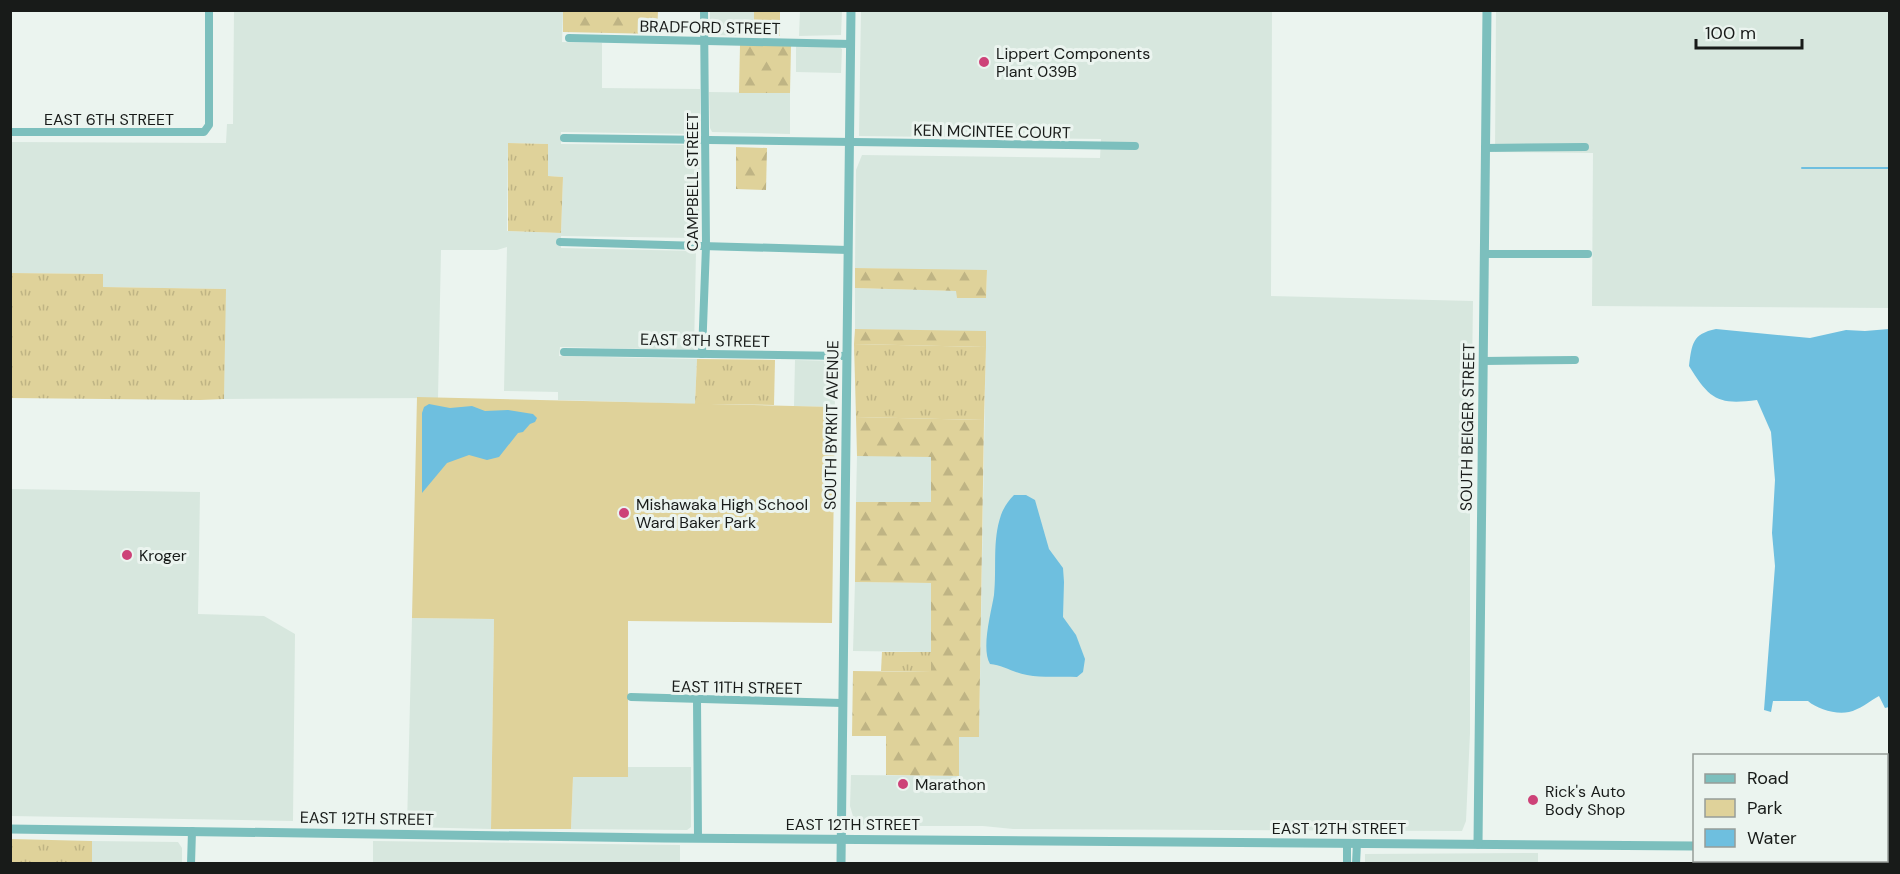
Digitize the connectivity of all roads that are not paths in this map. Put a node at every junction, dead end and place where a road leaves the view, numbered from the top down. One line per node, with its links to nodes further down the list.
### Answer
1 (209, 10): 8 (street, EAST 6TH STREET)
2 (704, 10): 6 (street, CAMPBELL STREET)
3 (851, 10): 7 (street, SOUTH BYRKIT AVENUE)
4 (1487, 10): 14 (street, SOUTH BEIGER STREET)
5 (569, 38): 6 (street, BRADFORD STREET)
6 (705, 41): 7 (street, BRADFORD STREET); 10 (street, CAMPBELL STREET)
7 (850, 44): 11 (street, SOUTH BYRKIT AVENUE)
8 (10, 132)
9 (564, 138): 10 (street)
10 (705, 140): 11 (street); 16 (street, CAMPBELL STREET)
11 (849, 143): 12 (street, KEN MCINTEE COURT); 17 (street, SOUTH BYRKIT AVENUE)
12 (1135, 146)
13 (1585, 147): 14 (street)
14 (1485, 148): 18 (street, SOUTH BEIGER STREET)
15 (560, 242): 16 (street)
16 (705, 246): 17 (street); 21 (street, CAMPBELL STREET)
17 (848, 250): 22 (street, SOUTH BYRKIT AVENUE)
18 (1485, 254): 19 (street); 24 (street, SOUTH BEIGER STREET)
19 (1588, 254)
20 (564, 352): 21 (street, EAST 8TH STREET)
21 (702, 354): 22 (street, EAST 8TH STREET)
22 (846, 356): 27 (street, SOUTH BYRKIT AVENUE)
23 (1575, 360): 24 (street)
24 (1483, 361): 33 (street, SOUTH BEIGER STREET)
25 (631, 697): 26 (street, EAST 11TH STREET)
26 (697, 699): 27 (street, EAST 11TH STREET); 30 (street)
27 (842, 703): 31 (street, SOUTH BYRKIT AVENUE)
28 (10, 829): 29 (street, EAST 12TH STREET)
29 (192, 831): 30 (street, EAST 12TH STREET); 35 (street)
30 (698, 838): 31 (street, EAST 12TH STREET)
31 (841, 839): 32 (street, EAST 12TH STREET); 36 (street, SOUTH BYRKIT AVENUE)
32 (1352, 843): 33 (street, EAST 12TH STREET); 37 (street); 38 (street)
33 (1478, 844): 34 (street, EAST 12TH STREET)
34 (1693, 846)
35 (191, 864)
36 (841, 864)
37 (1347, 864)
38 (1356, 864)

